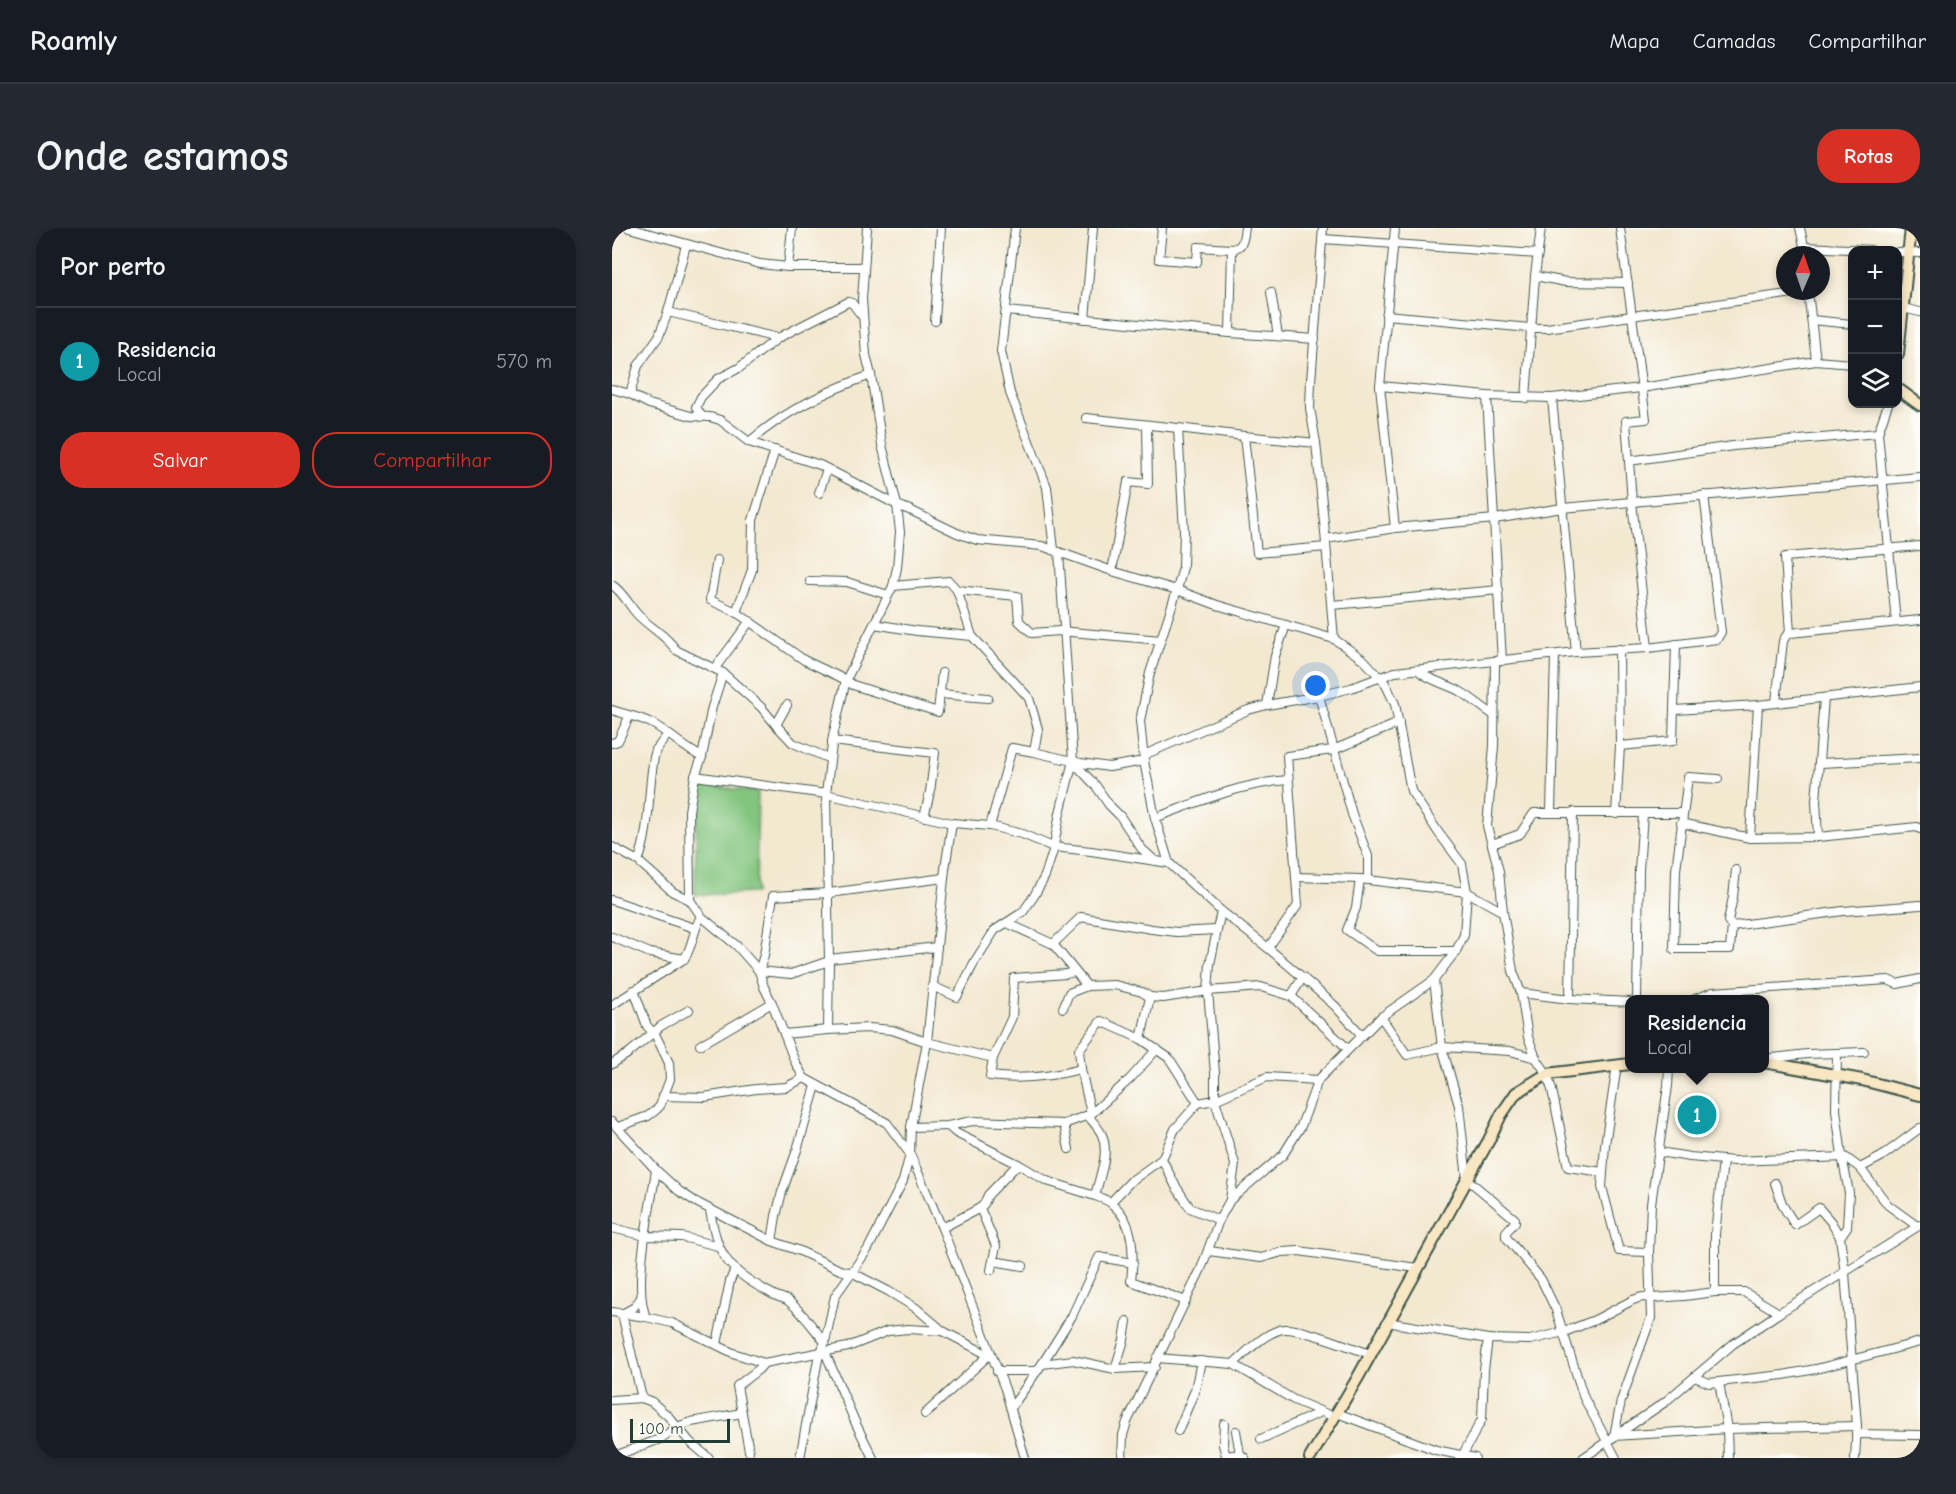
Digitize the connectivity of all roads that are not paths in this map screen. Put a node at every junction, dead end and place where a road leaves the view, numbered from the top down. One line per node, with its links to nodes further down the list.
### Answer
1 (629, 228): 17 (street)
2 (792, 228): 25 (street)
3 (867, 228): 26 (street)
4 (941, 228): 42 (street)
5 (1015, 228): 33 (street)
6 (1093, 228): 40 (street)
7 (1162, 228): 19 (street)
8 (1245, 228): 19 (street)
9 (1323, 228): 15 (street)
10 (1395, 228): 16 (street)
11 (1541, 228): 24 (street)
12 (1620, 228): 28 (street)
13 (1800, 228): 18 (street)
14 (1911, 228): 22 (street)
15 (1323, 239): 16 (street); 48 (street)
16 (1394, 244): 24 (street); 37 (street)
17 (686, 245): 25 (street); 34 (street)
18 (1804, 246)
19 (1232, 249): 45 (street)
20 (1848, 250): 21 (street)
21 (1830, 251)
22 (1903, 252): 23 (street); 32 (street)
23 (1920, 253)
24 (1538, 254): 27 (street)
25 (788, 267): 26 (street)
26 (864, 267): 38 (street)
27 (1534, 276): 28 (street); 44 (street)
28 (1628, 283): 39 (street)
29 (1271, 292): 46 (street)
30 (1776, 295): 39 (street)
31 (1809, 300): 41 (street)
32 (1903, 308): 35 (street); 36 (street)
33 (1006, 311): 40 (street); 85 (street)
34 (668, 312): 47 (street); 56 (street)
35 (1920, 312)
36 (1902, 313)
37 (1386, 315): 44 (street); 52 (street)
38 (862, 316): 47 (street); 51 (street)
39 (1630, 316): 44 (street); 53 (street)
40 (1085, 319): 45 (street)
41 (1812, 320): 43 (street); 49 (street)
42 (935, 321)
43 (1848, 324)
44 (1530, 328): 58 (street)
45 (1230, 333): 46 (street)
46 (1278, 336): 48 (street)
47 (778, 338): 62 (street)
48 (1315, 339): 69 (street)
49 (1816, 361): 50 (street); 53 (street)
50 (1848, 364)
51 (871, 375): 68 (street); 78 (street)
52 (1380, 386): 57 (street); 81 (street)
53 (1641, 388): 59 (street); 71 (street)
54 (612, 389): 56 (street)
55 (1902, 392): 60 (street)
56 (630, 394): 62 (street)
57 (1487, 396): 58 (street); 80 (street)
58 (1526, 398): 59 (street)
59 (1552, 398): 79 (street)
60 (1920, 405)
61 (1887, 408): 66 (street)
62 (702, 417): 68 (street)
63 (1086, 418): 64 (street)
64 (1147, 424): 65 (street); 87 (street)
65 (1178, 428): 67 (street); 92 (street)
66 (1878, 433): 71 (street); 74 (street)
67 (1244, 436): 69 (street); 82 (street)
68 (749, 442): 70 (street)
69 (1316, 443): 82 (street)
70 (775, 450): 72 (street); 96 (street)
71 (1629, 461): 77 (street)
72 (827, 469): 75 (street); 78 (street)
73 (1920, 477): 74 (street)
74 (1883, 480): 76 (street); 84 (street)
75 (819, 493)
76 (1704, 495): 77 (street); 107 (street)
77 (1632, 502): 79 (street); 108 (street)
78 (897, 506): 85 (street); 90 (street)
79 (1562, 508): 80 (street); 110 (street)
80 (1495, 519): 81 (street); 93 (street)
81 (1395, 528): 82 (street)
82 (1326, 543): 95 (street)
83 (1920, 546): 84 (street)
84 (1889, 549): 99 (street); 103 (street)
85 (1056, 551): 87 (street); 102 (street)
86 (717, 560): 96 (street)
87 (1112, 571): 92 (street)
88 (810, 581): 94 (street)
89 (612, 585): 113 (street)
90 (893, 586): 91 (street); 94 (street)
91 (957, 590): 102 (street); 104 (street)
92 (1177, 590): 101 (street); 106 (street)
93 (1499, 590): 95 (street); 112 (street)
94 (888, 595): 100 (street)
95 (1332, 605): 105 (street)
96 (736, 612): 98 (street)
97 (1920, 620): 99 (street)
98 (750, 621): 113 (street); 118 (street)
99 (1896, 622): 103 (street)
100 (874, 624): 104 (street); 118 (street)
101 (1286, 625): 105 (street); 126 (street)
102 (1064, 631): 106 (street); 144 (street)
103 (1790, 633): 124 (street)
104 (972, 636): 139 (street)
105 (1334, 639): 117 (street)
106 (1161, 640): 141 (street)
107 (1676, 644): 108 (street); 129 (street)
108 (1648, 648): 109 (street)
109 (1619, 649): 110 (street); 137 (street)
110 (1576, 652): 111 (street)
111 (1555, 655): 112 (street); 150 (street)
112 (1499, 661): 114 (street); 130 (street)
113 (715, 668): 115 (street)
114 (1418, 670): 117 (street); 130 (street)
115 (723, 673): 133 (street); 140 (street)
116 (942, 673): 120 (street)
117 (1382, 678): 121 (street); 132 (street)
118 (846, 680): 120 (street); 135 (street)
119 (1920, 687): 123 (street)
120 (940, 694): 122 (street)
121 (1318, 696): 126 (street); 138 (street)
122 (988, 698)
123 (1824, 698): 124 (street); 145 (street)
124 (1776, 702): 127 (street)
125 (787, 705): 133 (street)
126 (1267, 705): 141 (street)
127 (1758, 705): 129 (street); 162 (street)
128 (612, 710): 131 (street)
129 (1675, 710): 137 (street)
130 (1494, 715): 163 (street)
131 (629, 717): 134 (street); 136 (street)
132 (1399, 723): 138 (street); 173 (street)
133 (776, 725): 143 (street)
134 (668, 734): 140 (street); 167 (street)
135 (832, 741): 143 (street); 155 (street)
136 (612, 743)
137 (1620, 746): 153 (street)
138 (1333, 750): 148 (street); 172 (street)
139 (1034, 752): 144 (street); 159 (street)
140 (702, 757): 146 (street)
141 (1144, 758): 144 (street); 156 (street)
142 (1920, 758): 145 (street)
143 (830, 759): 149 (street)
144 (1073, 763): 165 (street); 166 (street)
145 (1820, 763): 161 (street)
146 (695, 776): 149 (street); 176 (street)
147 (1718, 779): 152 (street)
148 (1288, 780): 156 (street); 170 (street)
149 (826, 794): 155 (street); 174 (street)
150 (1551, 812): 151 (street); 163 (street)
151 (1573, 812): 153 (street); 206 (street)
152 (1683, 813): 154 (street); 158 (street)
153 (1616, 814): 154 (street)
154 (1643, 814): 202 (street)
155 (924, 817): 157 (street)
156 (1155, 818): 168 (street)
157 (952, 823): 159 (street); 171 (street)
158 (1681, 823): 162 (street); 182 (street)
159 (990, 826): 165 (street)
160 (1920, 829): 161 (street)
161 (1818, 837): 162 (street)
162 (1750, 838)
163 (1492, 844): 179 (street)
164 (612, 847): 167 (street)
165 (1053, 847): 166 (street); 181 (street)
166 (1154, 860): 168 (street)
167 (638, 861): 176 (street)
168 (1169, 863): 178 (street)
169 (1736, 870): 182 (street)
170 (1296, 877): 172 (street); 188 (street)
171 (944, 878): 174 (street); 187 (street)
172 (1364, 880): 173 (street); 189 (street)
173 (1467, 892): 179 (street); 189 (street)
174 (829, 893): 191 (street); 192 (street)
175 (612, 900): 183 (street)
176 (690, 900): 180 (street)
177 (1920, 904): 182 (street)
178 (1221, 912): 184 (street); 188 (street)
179 (1503, 912): 201 (street)
180 (701, 916): 183 (street); 192 (street)
181 (1007, 923): 186 (street); 197 (street)
182 (1732, 926)
183 (694, 928): 190 (street)
184 (1216, 930): 186 (street); 200 (street)
185 (612, 937): 190 (street)
186 (1053, 944): 193 (street)
187 (937, 947): 191 (street); 197 (street)
188 (1269, 948): 194 (street)
189 (1456, 951): 196 (street)
190 (684, 959): 199 (street)
191 (829, 960): 192 (street); 213 (street)
192 (759, 971): 208 (street)
193 (1074, 972): 198 (street); 225 (street)
194 (1303, 977): 204 (street); 214 (street)
195 (1920, 979): 203 (street)
196 (1434, 980): 212 (street); 221 (street)
197 (932, 986): 218 (street)
198 (1087, 986): 205 (street); 210 (street)
199 (634, 990): 209 (street); 215 (street)
200 (1208, 991): 204 (street); 205 (street); 241 (street)
201 (1521, 993): 206 (street); 226 (street)
202 (1637, 995)
203 (1704, 995)
204 (1291, 996): 220 (street)
205 (1150, 997): 217 (street)
206 (1570, 999): 207 (street)
207 (1625, 1002)
208 (772, 1003): 216 (street); 219 (street)
209 (612, 1005)
210 (1063, 1008)
211 (688, 1010): 215 (street)
212 (1382, 1017): 221 (street); 237 (street)
213 (828, 1030): 216 (street); 218 (street)
214 (1359, 1032)
215 (652, 1033): 229 (street); 240 (street)
216 (784, 1034): 236 (street)
217 (1140, 1039): 222 (street); 232 (street)
218 (927, 1042): 225 (street); 247 (street)
219 (700, 1045)
220 (1346, 1046)
221 (1442, 1047): 226 (street); 259 (street)
222 (1157, 1049): 242 (street); 243 (street)
223 (1864, 1052): 224 (street)
224 (1837, 1053): 227 (street); 235 (street)
225 (993, 1058): 232 (street)
226 (1536, 1058): 234 (street)
227 (1769, 1059)
228 (1769, 1061): 235 (street)
229 (612, 1064)
230 (1625, 1064): 231 (street)
231 (1617, 1065): 234 (street); 258 (street)
232 (1081, 1070): 243 (street)
233 (1669, 1073): 250 (street)
234 (1547, 1074): 258 (street); 259 (street)
235 (1836, 1075): 239 (street); 252 (street)
236 (804, 1078): 238 (street); 240 (street)
237 (1318, 1080): 241 (street); 262 (street)
238 (816, 1086): 251 (street); 272 (street)
239 (1920, 1095)
240 (663, 1096): 245 (street)
241 (1215, 1100): 242 (street); 262 (street)
242 (1198, 1103): 253 (street)
243 (1089, 1115): 244 (street); 261 (street)
244 (1064, 1124): 246 (street); 249 (street)
245 (615, 1125): 257 (street)
246 (948, 1126): 247 (street); 255 (street)
247 (911, 1127): 251 (street)
248 (1920, 1128): 256 (street)
249 (1069, 1149)
250 (1659, 1152): 254 (street); 275 (street)
251 (910, 1154): 269 (street); 282 (street)
252 (1842, 1156): 254 (street); 256 (street); 271 (street)
253 (1162, 1159): 263 (street); 266 (street)
254 (1724, 1161): 284 (street)
255 (1018, 1164): 261 (street); 264 (street)
256 (1860, 1167): 267 (street)
257 (656, 1170): 265 (street); 270 (street)
258 (1603, 1172): 275 (street)
259 (1467, 1179): 279 (street); 295 (street)
260 (1775, 1183): 271 (street)
261 (1095, 1196): 263 (street)
262 (1230, 1200): 266 (street)
263 (1111, 1202): 277 (street)
264 (980, 1208): 269 (street); 276 (street)
265 (710, 1210): 272 (street); 273 (street)
266 (1219, 1220): 274 (street)
267 (1919, 1226): 283 (street)
268 (612, 1228): 270 (street)
269 (942, 1228): 302 (street)
270 (646, 1236): 273 (street); 285 (street)
271 (1840, 1237): 283 (street)
272 (772, 1241): 282 (street)
273 (718, 1246): 280 (street)
274 (1209, 1251): 279 (street); 287 (street)
275 (1649, 1252): 286 (street)
276 (993, 1261): 278 (street); 281 (street)
277 (1133, 1263): 287 (street); 309 (street)
278 (1023, 1266)
279 (1417, 1268): 293 (street)
280 (735, 1269): 297 (street); 299 (street)
281 (991, 1270)
282 (853, 1273): 294 (street); 297 (street)
283 (1845, 1273): 289 (street); 304 (street)
284 (1715, 1292): 286 (street); 289 (street)
285 (641, 1298): 290 (street); 291 (street)
286 (1652, 1298): 295 (street); 328 (street)
287 (1186, 1301): 303 (street)
288 (612, 1312): 290 (street)
289 (1779, 1312): 312 (street)
290 (622, 1314): 291 (street); 314 (street)
291 (646, 1317): 299 (street)
292 (1127, 1321): 310 (street)
293 (1387, 1322): 296 (street); 301 (street)
294 (944, 1331): 300 (street); 302 (street)
295 (1564, 1332): 296 (street); 328 (street)
296 (1488, 1339): 332 (street)
297 (825, 1342): 300 (street)
298 (1920, 1342): 304 (street)
299 (717, 1344): 306 (street)
300 (822, 1352): 306 (street); 335 (street); 336 (street)
301 (1370, 1354): 307 (street); 320 (street)
302 (990, 1356): 311 (street); 319 (street)
303 (1157, 1358): 305 (street); 308 (street)
304 (1852, 1358): 313 (street); 324 (street)
305 (1201, 1361): 307 (street); 325 (street)
306 (764, 1363): 318 (street)
307 (1233, 1364): 317 (street)
308 (1155, 1367): 310 (street); 338 (street)
309 (1040, 1368): 310 (street); 311 (street); 316 (street)
310 (1115, 1370)
311 (997, 1371): 316 (street)
312 (1695, 1377): 313 (street); 328 (street)
313 (1719, 1382): 323 (street)
314 (642, 1398): 315 (street); 322 (street)
315 (612, 1400)
316 (1011, 1408): 337 (street)
317 (1321, 1412): 320 (street); 329 (street)
318 (742, 1413): 322 (street); 330 (street)
319 (925, 1414)
320 (1335, 1415): 332 (street); 339 (street)
321 (1224, 1424): 331 (street)
322 (677, 1427): 333 (street); 334 (street)
323 (1727, 1428): 324 (street); 328 (street); 343 (street)
324 (1857, 1430): 327 (street); 344 (street)
325 (1178, 1431)
326 (1236, 1431): 331 (street)
327 (1920, 1435)
328 (1611, 1438): 341 (street); 342 (street)
329 (1261, 1439)
330 (749, 1451)
331 (1242, 1456)
332 (1462, 1456): 340 (street)
333 (612, 1457)
334 (709, 1458)
335 (800, 1458)
336 (873, 1458)
337 (1025, 1458)
338 (1122, 1458)
339 (1310, 1458)
340 (1475, 1458)
341 (1582, 1458)
342 (1616, 1458)
343 (1728, 1458)
344 (1855, 1458)

